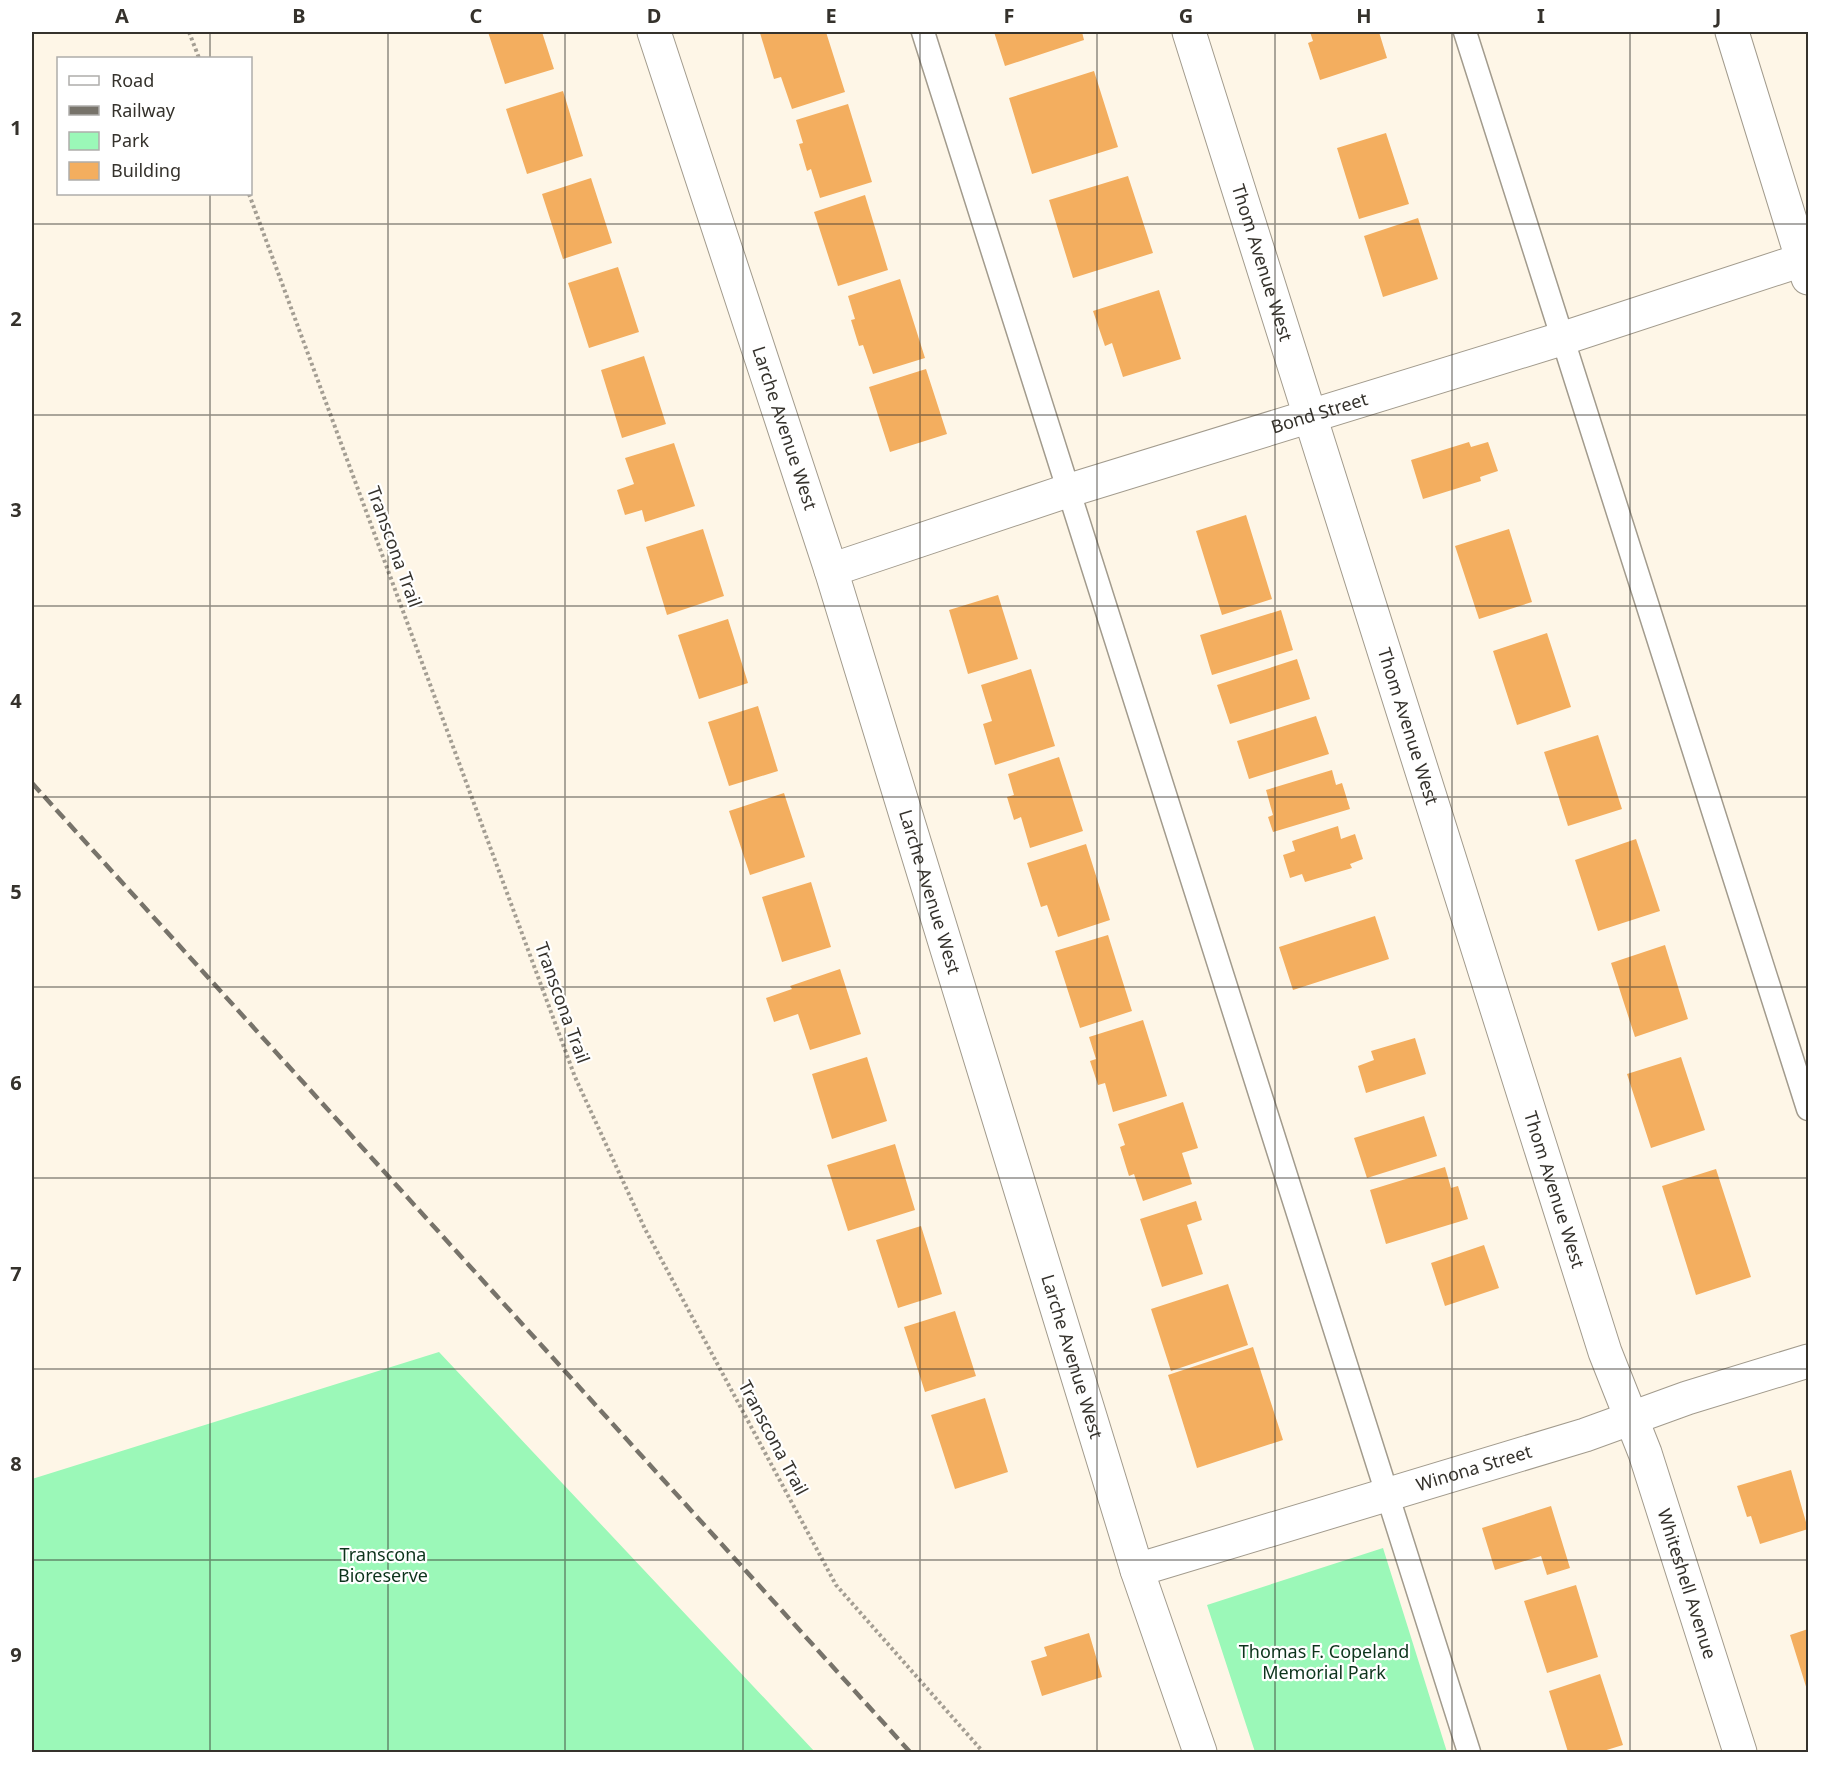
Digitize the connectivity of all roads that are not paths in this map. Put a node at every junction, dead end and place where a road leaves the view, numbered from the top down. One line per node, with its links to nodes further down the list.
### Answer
1 (654, 32): 10 (street, Larche Avenue West)
2 (923, 32): 9 (lane)
3 (1189, 32): 8 (street, Thom Avenue West)
4 (1465, 32): 7 (lane)
5 (1732, 32): 6 (street)
6 (1806, 265): 7 (street, Bond Street)
7 (1561, 339): 8 (street, Bond Street); 11 (lane)
8 (1310, 417): 9 (street, Bond Street); 13 (street, Thom Avenue West)
9 (1067, 491): 10 (street, Bond Street); 14 (lane)
10 (831, 570): 15 (street, Larche Avenue West)
11 (1809, 1109)
12 (1809, 1361): 13 (street, Winona Street)
13 (1632, 1417): 14 (street, Winona Street); 18 (street, Whiteshell Avenue)
14 (1389, 1495): 15 (street, Winona Street); 17 (lane)
15 (1137, 1570): 16 (street, Larche Avenue West)
16 (1200, 1752)
17 (1469, 1752)
18 (1740, 1752)

